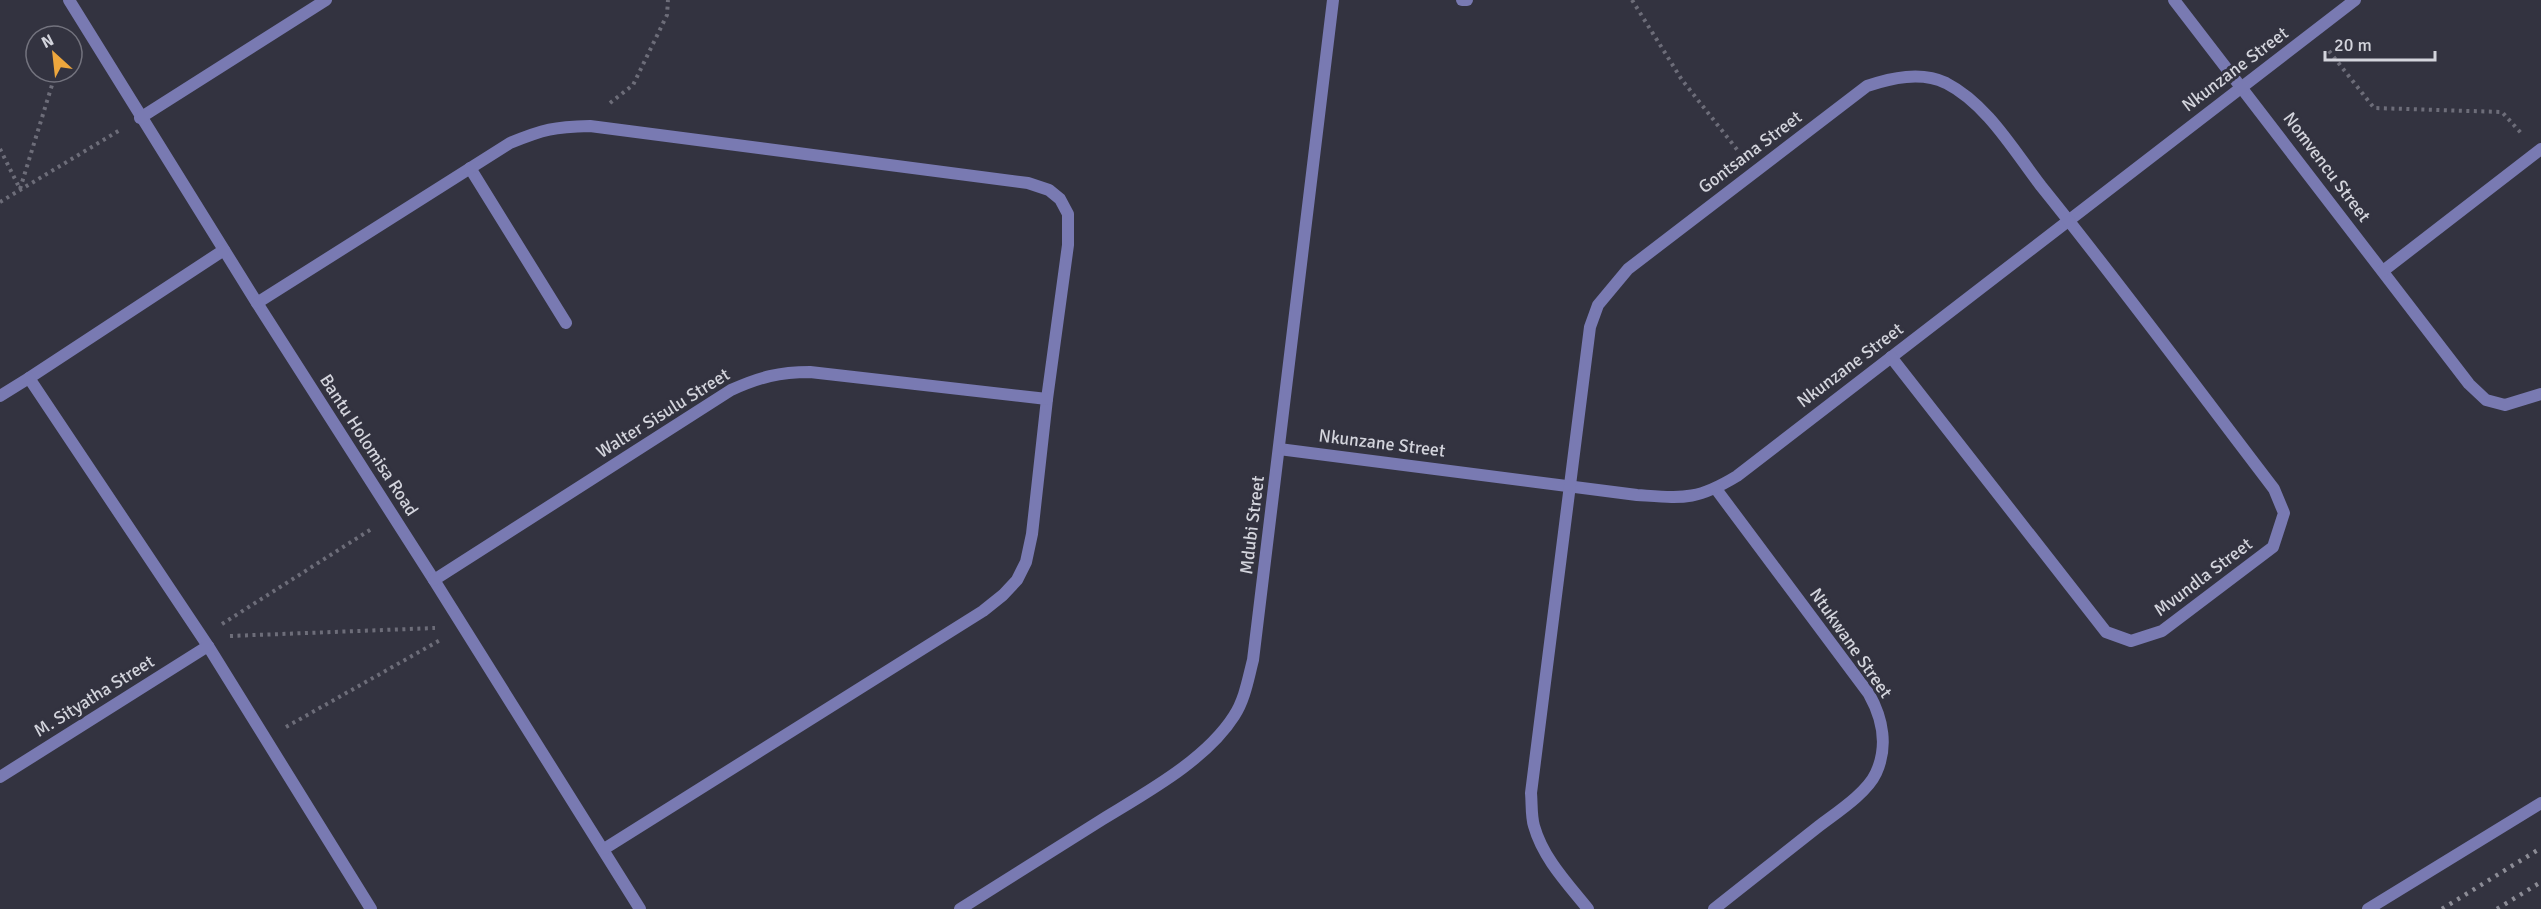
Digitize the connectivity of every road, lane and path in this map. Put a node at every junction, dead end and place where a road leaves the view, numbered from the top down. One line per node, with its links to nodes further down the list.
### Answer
1 (69, 0): 13 (street, Bantu Holomisa Road)
2 (326, 0): 13 (street)
3 (668, 0): 14 (path)
4 (1333, 0): 31 (street, Mdubi Street)
5 (1462, 0): 6 (street)
6 (1467, 0)
7 (1632, 0): 18 (path)
8 (2174, 0): 12 (street, Nomvencu Street)
9 (2355, 0): 10 (street, Nkunzane Street)
10 (2314, 32): 12 (street, Nkunzane Street); 16 (path)
11 (52, 84): 19 (path)
12 (2242, 86): 21 (street, Nkunzane Street); 23 (street, Nomvencu Street)
13 (140, 118): 19 (path); 22 (street, Bantu Holomisa Road)
14 (582, 126): 17 (street); 30 (street)
15 (0, 149): 19 (path)
16 (2539, 150): 23 (street)
17 (470, 168): 24 (street); 25 (street)
18 (1754, 172): 21 (street, Gontsana Street); 32 (street, Gontsana Street)
19 (20, 189): 20 (path)
20 (0, 202)
21 (2069, 220): 26 (street, Nkunzane Street); 26 (street, Mvundla Street)
22 (224, 250): 24 (street, Bantu Holomisa Road); 27 (street)
23 (2383, 271): 28 (street, Nomvencu Street)
24 (257, 303): 34 (street, Bantu Holomisa Road)
25 (566, 322)
26 (1891, 357): 33 (street, Nkunzane Street)
27 (28, 378): 29 (street); 37 (street)
28 (2541, 394)
29 (0, 396)
30 (1047, 399): 35 (street, Walter Sisulu Street); 41 (street)
31 (1279, 449): 32 (street, Nkunzane Street); 44 (street, Mdubi Street)
32 (1569, 486): 33 (street, Nkunzane Street); 45 (street)
33 (1716, 489): 46 (street, Ntukwane Street)
34 (393, 516): 35 (street, Bantu Holomisa Road); 37 (path)
35 (434, 580): 36 (street, Bantu Holomisa Road)
36 (463, 627): 37 (path); 38 (path); 41 (street, Bantu Holomisa Road)
37 (205, 641): 38 (street); 39 (street, M. Sityatha Street)
38 (266, 739): 42 (street)
39 (0, 777)
40 (2541, 803): 47 (street)
41 (604, 849): 43 (street, Bantu Holomisa Road)
42 (371, 909)
43 (640, 909)
44 (960, 909)
45 (1587, 909)
46 (1714, 909)
47 (2368, 909)

